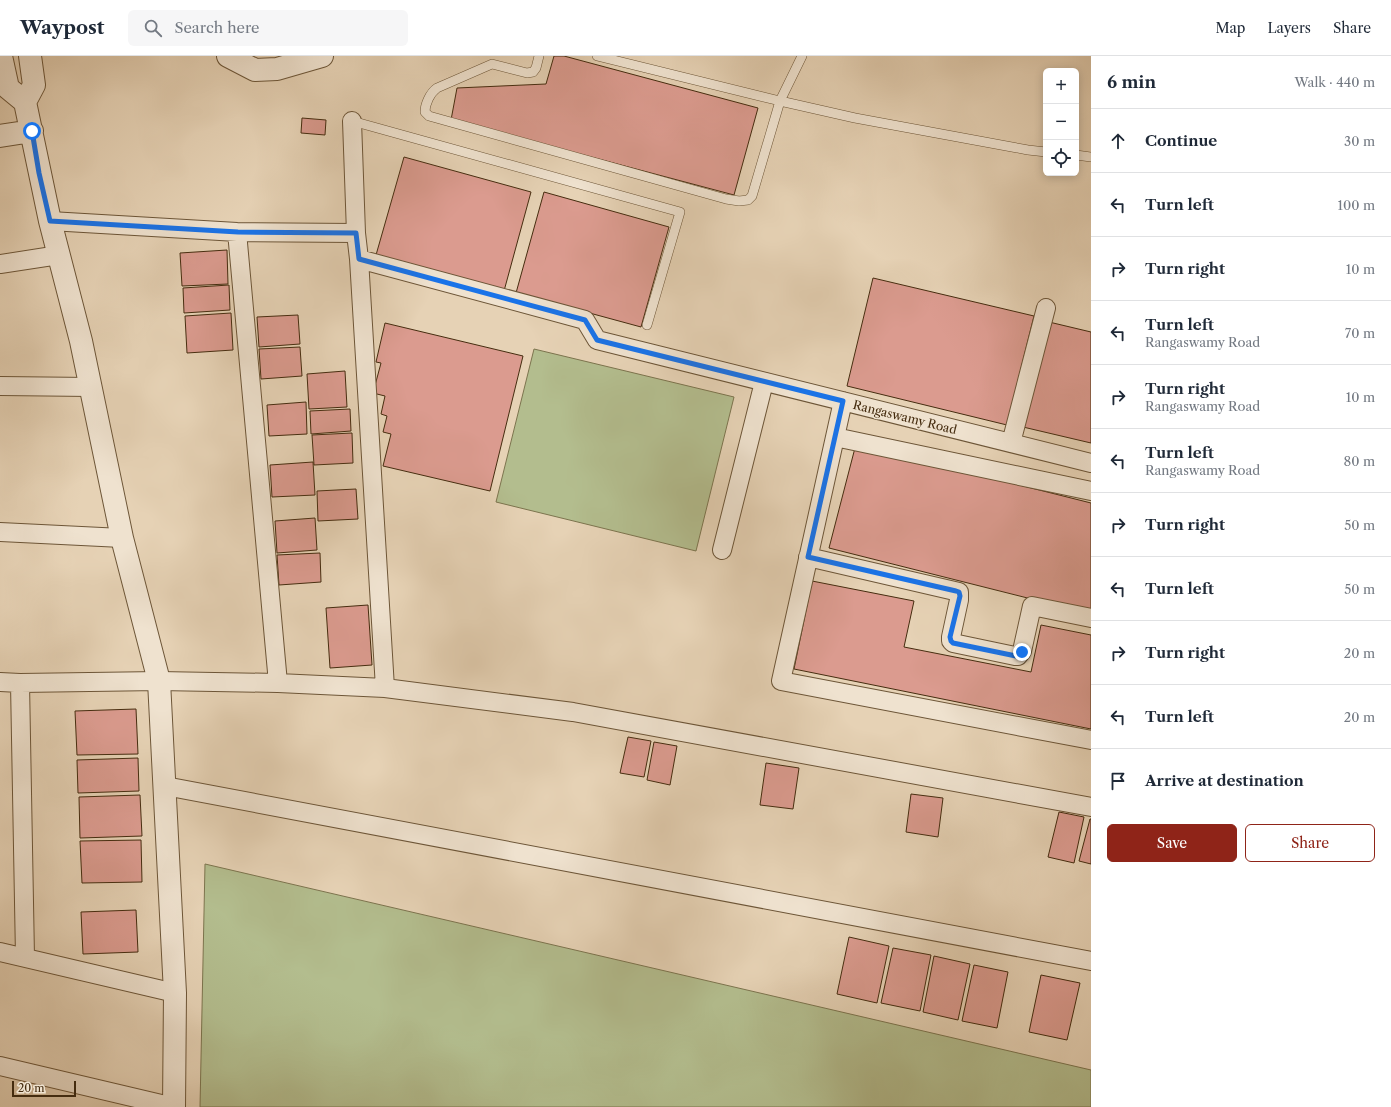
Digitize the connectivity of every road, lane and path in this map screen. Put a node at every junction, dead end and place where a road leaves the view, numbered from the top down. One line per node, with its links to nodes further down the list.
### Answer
1 (1, 56): 9 (street)
2 (30, 56): 9 (street)
3 (228, 56): 4 (street)
4 (322, 56)
5 (539, 56): 8 (lane)
6 (597, 56): 8 (lane)
7 (802, 56): 8 (lane)
8 (780, 101): 13 (lane)
9 (25, 102): 11 (street)
10 (352, 121): 18 (street); 23 (lane)
11 (32, 131): 12 (street); 16 (street)
12 (0, 136)
13 (1043, 152)
14 (1079, 155): 15 (lane)
15 (1091, 157)
16 (50, 221): 17 (street); 19 (street)
17 (238, 232): 18 (street); 40 (street)
18 (356, 233): 20 (street)
19 (59, 255): 21 (street); 26 (street)
20 (359, 259): 24 (street, Rangaswamy Road); 41 (street)
21 (0, 264)
22 (1046, 308): 29 (street)
23 (647, 325)
24 (764, 382): 27 (street, Rangaswamy Road); 34 (street)
25 (0, 386): 26 (street)
26 (91, 388): 33 (street)
27 (843, 401): 28 (street); 29 (street, Rangaswamy Road)
28 (835, 437): 31 (street); 35 (street)
29 (1011, 443): 30 (street, Rangaswamy Road)
30 (1091, 463)
31 (1091, 491)
32 (0, 532): 33 (street)
33 (122, 538): 37 (street)
34 (722, 550)
35 (808, 557): 36 (street); 42 (street)
36 (1091, 618)
37 (159, 681): 39 (street); 40 (street); 43 (street)
38 (0, 682): 39 (street)
39 (20, 683): 46 (street)
40 (278, 683): 41 (street)
41 (385, 688): 44 (street)
42 (1091, 740)
43 (164, 786): 47 (street); 48 (street)
44 (1091, 807)
45 (0, 952): 46 (street)
46 (25, 958): 48 (street)
47 (1091, 961)
48 (175, 993): 50 (street)
49 (0, 1066): 50 (street)
50 (174, 1107)

